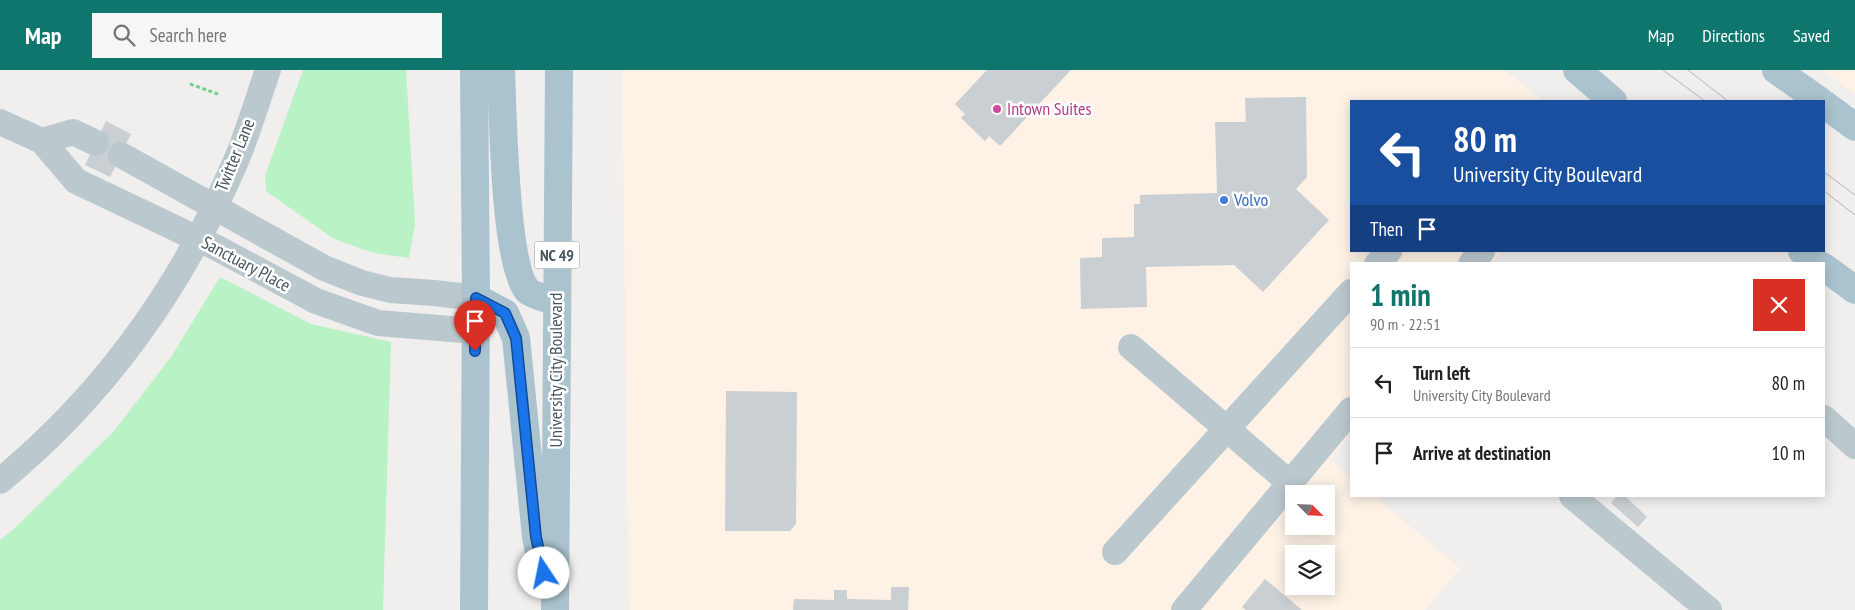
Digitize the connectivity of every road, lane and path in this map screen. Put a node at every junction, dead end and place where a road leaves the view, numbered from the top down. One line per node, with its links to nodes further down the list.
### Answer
1 (268, 70): 17 (street, Twitter Lane)
2 (474, 70): 28 (main road)
3 (501, 70): 29 (main road)
4 (559, 70): 29 (main road, University City Boulevard / NC 49)
5 (1577, 70): 9 (main road)
6 (1776, 70): 10 (main road)
7 (190, 84): 8 (path)
8 (218, 94)
9 (1608, 100)
10 (1819, 100)
11 (1825, 105): 13 (main road)
12 (0, 122): 14 (street, Sanctuary Place)
13 (1855, 127)
14 (42, 141): 15 (street); 16 (street, Sanctuary Place)
15 (96, 143)
16 (114, 199): 17 (street, Sanctuary Place); 18 (street, Sanctuary Place)
17 (213, 208): 18 (street, Twitter Lane); 28 (street, Sanctuary Place)
18 (198, 239): 30 (street, Sanctuary Place); 36 (street, Twitter Lane)
19 (1388, 252): 22 (street)
20 (1481, 252): 23 (street)
21 (1803, 252): 24 (main road)
22 (1379, 262)
23 (1473, 262)
24 (1816, 262)
25 (1825, 268): 26 (main road)
26 (1855, 290)
27 (1350, 293): 34 (street)
28 (476, 298): 30 (main road); 41 (main road)
29 (556, 302): 42 (main road, University City Boulevard / NC 49)
30 (475, 331): 40 (main road)
31 (1131, 347): 34 (street)
32 (1350, 411): 37 (street)
33 (1825, 419): 35 (street)
34 (1227, 429): 37 (street); 39 (street)
35 (1855, 446)
36 (0, 481)
37 (1291, 484): 43 (street)
38 (1573, 497): 44 (street)
39 (1116, 552)
40 (474, 610)
41 (551, 610)
42 (555, 610)
43 (1184, 610)
44 (1709, 610)

